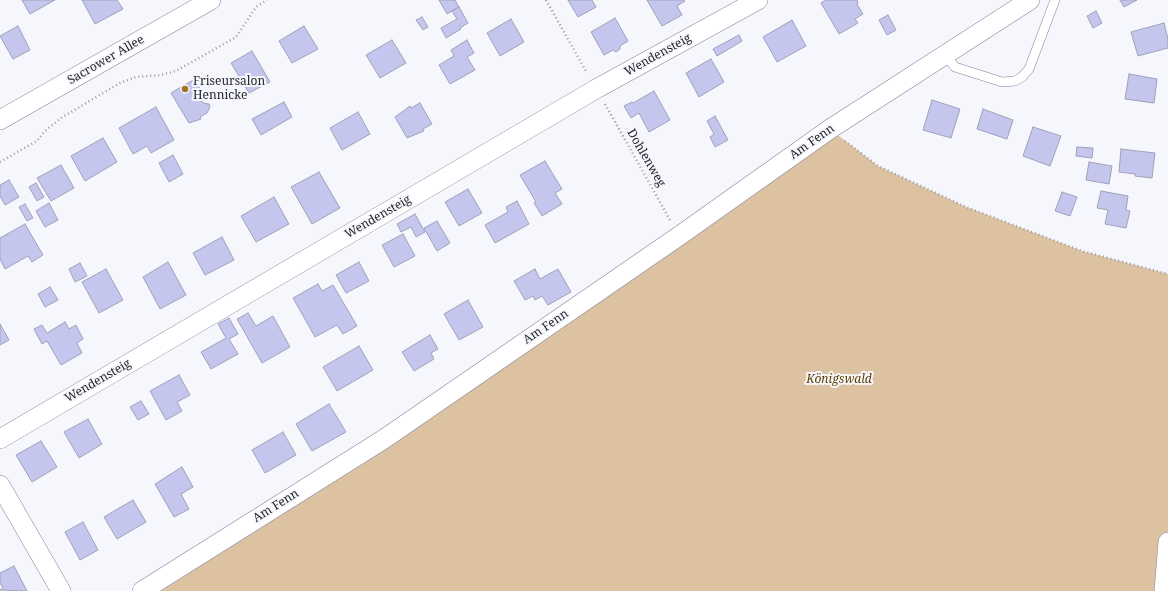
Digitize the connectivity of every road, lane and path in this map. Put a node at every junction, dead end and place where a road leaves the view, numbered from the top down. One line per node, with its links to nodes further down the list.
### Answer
1 (212, 0): 10 (street, Sacrower Allee)
2 (267, 0): 12 (path)
3 (546, 0): 8 (path)
4 (758, 0): 9 (street, Wendensteig)
5 (1030, 0): 7 (street, Am Fenn)
6 (1055, 0): 7 (lane)
7 (945, 55): 11 (street, Am Fenn)
8 (587, 72)
9 (596, 89): 13 (path, Dohlenweg); 15 (street, Wendensteig)
10 (0, 120)
11 (830, 129): 13 (street, Am Fenn); 14 (path)
12 (0, 162)
13 (680, 236): 19 (street, Am Fenn)
14 (1168, 274)
15 (0, 438)
16 (0, 485): 18 (street)
17 (1168, 542): 20 (street)
18 (61, 591)
19 (142, 591)
20 (1164, 591)

